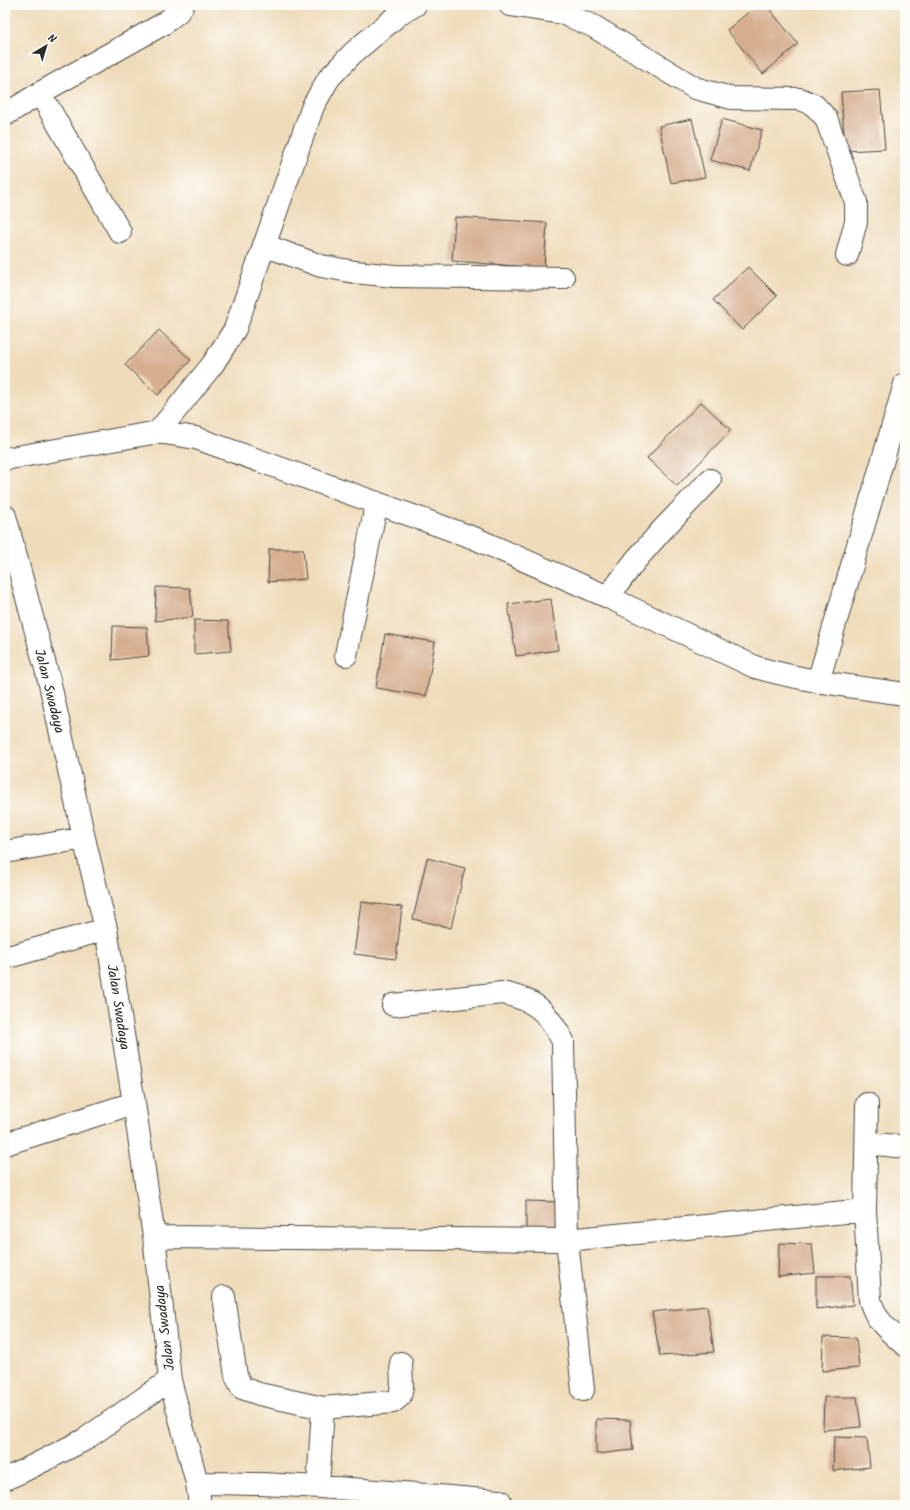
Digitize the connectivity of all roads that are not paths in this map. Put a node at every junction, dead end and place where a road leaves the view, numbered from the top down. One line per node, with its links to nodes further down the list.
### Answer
1 (184, 5): 4 (street)
2 (415, 5): 7 (street)
3 (510, 5): 8 (street)
4 (40, 92): 5 (street); 6 (street)
5 (5, 115)
6 (120, 232)
7 (264, 245): 9 (street); 11 (street)
8 (847, 255)
9 (563, 278)
10 (905, 384): 18 (street)
11 (158, 432): 12 (street); 14 (street)
12 (5, 459)
13 (710, 480): 16 (street)
14 (375, 502): 16 (street); 17 (street)
15 (5, 516): 20 (street, Jalan Swadaya)
16 (608, 598): 18 (street)
17 (346, 655)
18 (818, 682): 19 (street)
19 (905, 694)
20 (84, 838): 21 (street); 22 (street, Jalan Swadaya)
21 (5, 852)
22 (106, 929): 23 (street); 25 (street, Jalan Swadaya)
23 (5, 958)
24 (393, 1005): 32 (street)
25 (134, 1103): 28 (street); 31 (street, Jalan Swadaya)
26 (867, 1104): 27 (street)
27 (867, 1143): 29 (street); 30 (street)
28 (5, 1144)
29 (905, 1147)
30 (865, 1210): 32 (street); 34 (street)
31 (154, 1237): 32 (street); 36 (street, Jalan Swadaya)
32 (567, 1240): 37 (street)
33 (224, 1297): 38 (street)
34 (905, 1345)
35 (401, 1363): 38 (street)
36 (170, 1380): 39 (street); 40 (street, Jalan Swadaya)
37 (583, 1390)
38 (323, 1408): 41 (street)
39 (5, 1479)
40 (197, 1483): 41 (street); 43 (street, Jalan Swadaya)
41 (318, 1487): 42 (street)
42 (500, 1501)
43 (200, 1505)

